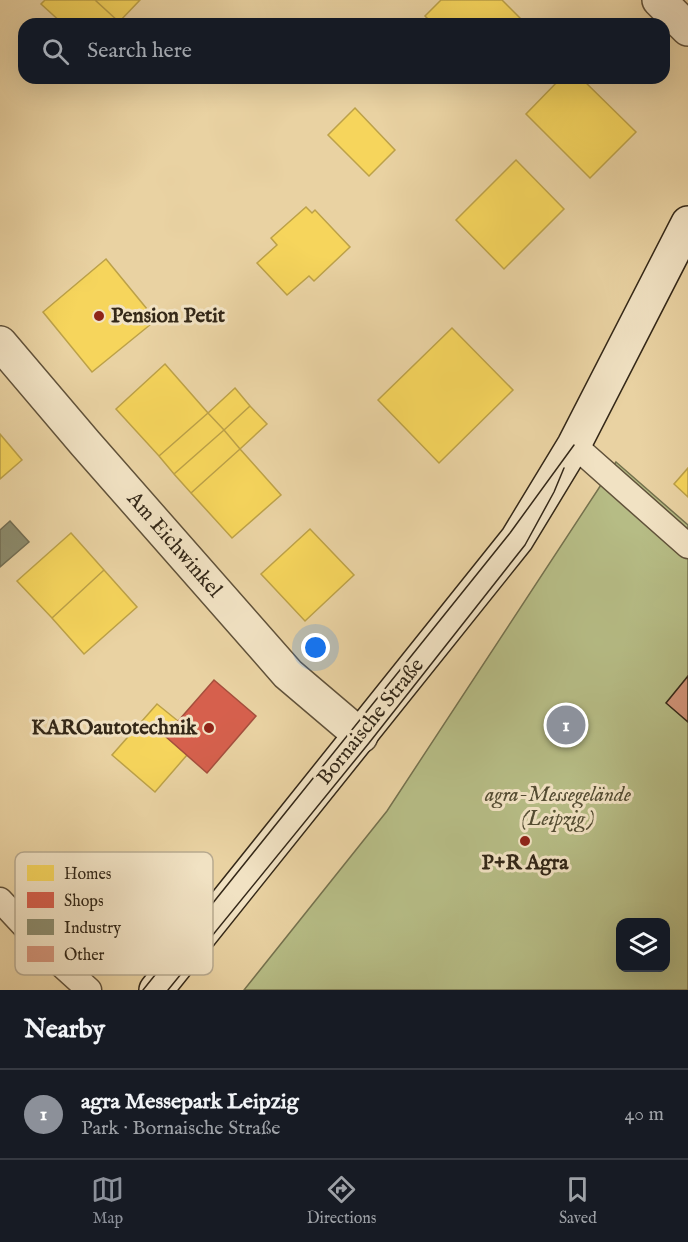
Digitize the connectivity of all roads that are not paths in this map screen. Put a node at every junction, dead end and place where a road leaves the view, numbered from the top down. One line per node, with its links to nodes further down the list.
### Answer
1 (659, 0): 2 (main road)
2 (688, 28)
3 (688, 223): 5 (main road, Bornaische Straße)
4 (0, 343): 7 (main road, Am Eichwinkel)
5 (574, 445): 6 (lane); 7 (main road, Bornaische Straße)
6 (688, 546)
7 (360, 736): 10 (main road, Bornaische Straße)
8 (0, 900): 9 (lane)
9 (15, 916)
10 (213, 919)
11 (73, 975): 13 (lane)
12 (168, 975): 14 (main road, Bornaische Straße)
13 (89, 990)
14 (156, 990)

